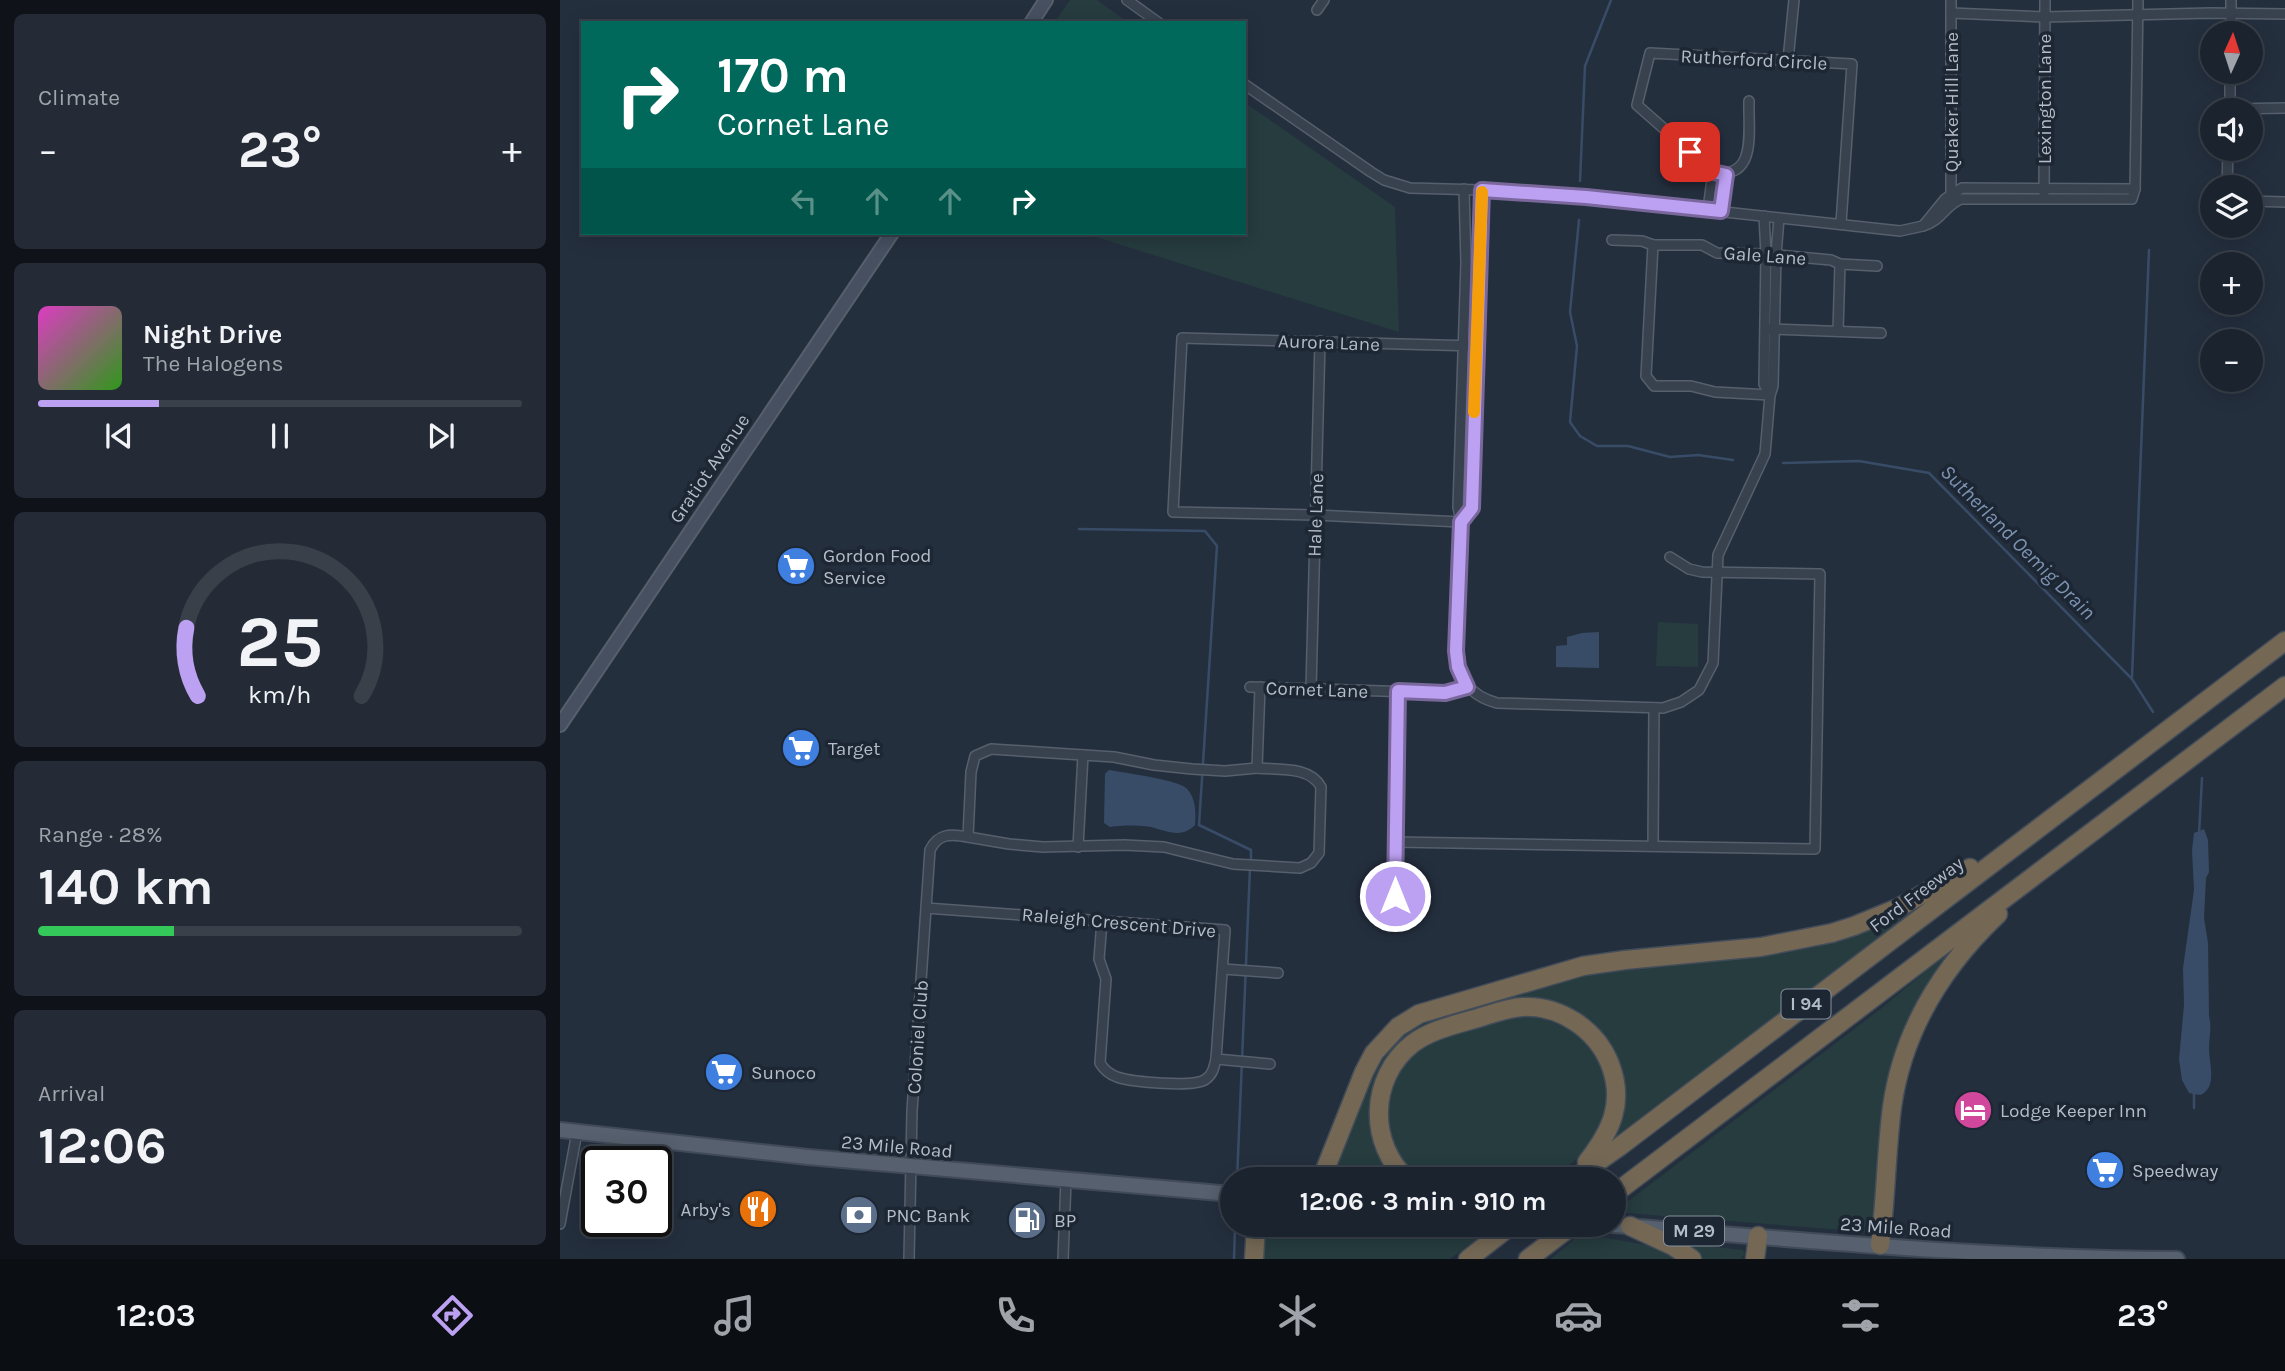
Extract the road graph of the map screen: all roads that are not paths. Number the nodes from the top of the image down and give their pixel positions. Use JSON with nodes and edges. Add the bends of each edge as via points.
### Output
{"nodes":[{"id":1,"x":1046,"y":0,"type":"edge"},
{"id":2,"x":1127,"y":0,"type":"edge"},
{"id":3,"x":1324,"y":0,"type":"edge"},
{"id":4,"x":1794,"y":0,"type":"edge"},
{"id":5,"x":1951,"y":0,"type":"edge"},
{"id":6,"x":2045,"y":0,"type":"edge"},
{"id":7,"x":2138,"y":0,"type":"edge"},
{"id":8,"x":2231,"y":0,"type":"edge"},
{"id":9,"x":1317,"y":10,"type":"dead end"},
{"id":10,"x":1951,"y":13,"type":"junction"},
{"id":11,"x":2231,"y":13,"type":"junction"},
{"id":12,"x":2285,"y":14,"type":"edge"},
{"id":13,"x":2137,"y":16,"type":"junction"},
{"id":14,"x":2045,"y":17,"type":"junction"},
{"id":15,"x":1032,"y":21,"type":"edge"},
{"id":16,"x":1155,"y":21,"type":"edge"},
{"id":17,"x":2231,"y":21,"type":"edge"},
{"id":18,"x":1788,"y":60,"type":"junction"},
{"id":19,"x":1246,"y":84,"type":"edge"},
{"id":20,"x":1749,"y":101,"type":"dead end"},
{"id":21,"x":2263,"y":108,"type":"edge"},
{"id":22,"x":2285,"y":108,"type":"edge"},
{"id":23,"x":1713,"y":172,"type":"junction"},
{"id":24,"x":1726,"y":175,"type":"junction"},
{"id":25,"x":1464,"y":189,"type":"junction"},
{"id":26,"x":1482,"y":190,"type":"junction"},
{"id":27,"x":2044,"y":194,"type":"junction"},
{"id":28,"x":1952,"y":199,"type":"junction"},
{"id":29,"x":2263,"y":201,"type":"edge"},
{"id":30,"x":2285,"y":202,"type":"edge"},
{"id":31,"x":1708,"y":209,"type":"junction"},
{"id":32,"x":1721,"y":211,"type":"junction"},
{"id":33,"x":1764,"y":216,"type":"junction"},
{"id":34,"x":1779,"y":218,"type":"junction"},
{"id":35,"x":1841,"y":223,"type":"junction"},
{"id":36,"x":891,"y":235,"type":"edge"},
{"id":37,"x":1612,"y":240,"type":"dead end"},
{"id":38,"x":1653,"y":245,"type":"junction"},
{"id":39,"x":1771,"y":254,"type":"junction"},
{"id":40,"x":1840,"y":264,"type":"junction"},
{"id":41,"x":1877,"y":266,"type":"dead end"},
{"id":42,"x":1770,"y":329,"type":"junction"},
{"id":43,"x":1838,"y":331,"type":"junction"},
{"id":44,"x":1881,"y":333,"type":"dead end"},
{"id":45,"x":1321,"y":341,"type":"junction"},
{"id":46,"x":1464,"y":346,"type":"junction"},
{"id":47,"x":1476,"y":346,"type":"junction"},
{"id":48,"x":1770,"y":395,"type":"junction"},
{"id":49,"x":1315,"y":515,"type":"junction"},
{"id":50,"x":1461,"y":522,"type":"junction"},
{"id":51,"x":1670,"y":557,"type":"dead end"},
{"id":52,"x":1717,"y":573,"type":"junction"},
{"id":53,"x":2285,"y":641,"type":"edge"},
{"id":54,"x":2285,"y":686,"type":"edge"},
{"id":55,"x":1250,"y":687,"type":"dead end"},
{"id":56,"x":1260,"y":687,"type":"junction"},
{"id":57,"x":1467,"y":687,"type":"junction"},
{"id":58,"x":1311,"y":688,"type":"junction"},
{"id":59,"x":1398,"y":691,"type":"junction"},
{"id":60,"x":1654,"y":708,"type":"junction"},
{"id":61,"x":560,"y":726,"type":"edge"},
{"id":62,"x":1083,"y":755,"type":"junction"},
{"id":63,"x":1257,"y":768,"type":"junction"},
{"id":64,"x":2036,"y":829,"type":"junction"},
{"id":65,"x":968,"y":836,"type":"junction"},
{"id":66,"x":1395,"y":842,"type":"junction"},
{"id":67,"x":1653,"y":846,"type":"junction"},
{"id":68,"x":1077,"y":847,"type":"junction"},
{"id":69,"x":2067,"y":849,"type":"junction"},
{"id":70,"x":1395,"y":896,"type":"dead end"},
{"id":71,"x":926,"y":908,"type":"junction"},
{"id":72,"x":1102,"y":921,"type":"junction"},
{"id":73,"x":1223,"y":969,"type":"junction"},
{"id":74,"x":1278,"y":973,"type":"dead end"},
{"id":75,"x":1216,"y":1059,"type":"junction"},
{"id":76,"x":1270,"y":1064,"type":"dead end"},
{"id":77,"x":560,"y":1130,"type":"edge"},
{"id":78,"x":577,"y":1132,"type":"junction"},
{"id":79,"x":912,"y":1167,"type":"junction"},
{"id":80,"x":1326,"y":1167,"type":"edge"},
{"id":81,"x":1396,"y":1167,"type":"edge"},
{"id":82,"x":1582,"y":1167,"type":"edge"},
{"id":83,"x":1589,"y":1167,"type":"edge"},
{"id":84,"x":1066,"y":1180,"type":"junction"},
{"id":85,"x":1626,"y":1185,"type":"edge"},
{"id":86,"x":1220,"y":1193,"type":"edge"},
{"id":87,"x":560,"y":1224,"type":"edge"},
{"id":88,"x":1626,"y":1227,"type":"edge"},
{"id":89,"x":1626,"y":1229,"type":"edge"},
{"id":90,"x":1758,"y":1236,"type":"junction"},
{"id":91,"x":1255,"y":1237,"type":"edge"},
{"id":92,"x":1496,"y":1237,"type":"edge"},
{"id":93,"x":1557,"y":1237,"type":"edge"},
{"id":94,"x":1879,"y":1252,"type":"edge"},
{"id":95,"x":909,"y":1259,"type":"edge"},
{"id":96,"x":1063,"y":1259,"type":"edge"},
{"id":97,"x":1254,"y":1259,"type":"edge"},
{"id":98,"x":1468,"y":1259,"type":"edge"},
{"id":99,"x":1528,"y":1259,"type":"edge"},
{"id":100,"x":1692,"y":1259,"type":"edge"},
{"id":101,"x":1755,"y":1259,"type":"edge"},
{"id":102,"x":2177,"y":1259,"type":"edge"}],
"edges":[{"from":1,"to":15,"type":"main road"},
{"from":2,"to":16,"type":"street"},
{"from":3,"to":9,"type":"street"},
{"from":4,"to":18,"type":"street"},
{"from":5,"to":10,"type":"street","name":"Quaker Hill Lane"},
{"from":6,"to":14,"type":"street","name":"Lexington Lane"},
{"from":7,"to":13,"type":"street"},
{"from":8,"to":11,"type":"street"},
{"from":10,"to":14,"type":"street"},
{"from":10,"to":28,"type":"street","name":"Quaker Hill Lane"},
{"from":11,"to":12,"type":"street"},
{"from":11,"to":13,"type":"street"},
{"from":11,"to":17,"type":"street"},
{"from":13,"to":14,"type":"street"},
{"from":13,"to":27,"type":"street","via":[[2133,199]]},
{"from":14,"to":27,"type":"street","name":"Lexington Lane"},
{"from":18,"to":23,"type":"street","name":"Rutherford Circle","via":[[1650,53],[1637,105]]},
{"from":18,"to":35,"type":"street","name":"Rutherford Circle","via":[[1852,64]]},
{"from":19,"to":25,"type":"street","via":[[1384,180],[1410,188]]},
{"from":20,"to":24,"type":"street","via":[[1745,163]]},
{"from":21,"to":22,"type":"street"},
{"from":23,"to":24,"type":"street","name":"Rutherford Circle"},
{"from":23,"to":31,"type":"street"},
{"from":24,"to":32,"type":"street"},
{"from":25,"to":26,"type":"street"},
{"from":25,"to":46,"type":"street"},
{"from":26,"to":31,"type":"street"},
{"from":26,"to":47,"type":"street"},
{"from":27,"to":28,"type":"street","via":[[1962,188]]},
{"from":28,"to":35,"type":"street","via":[[1923,226],[1900,231]]},
{"from":29,"to":30,"type":"street"},
{"from":31,"to":32,"type":"street"},
{"from":32,"to":33,"type":"street"},
{"from":33,"to":34,"type":"street"},
{"from":33,"to":39,"type":"street"},
{"from":34,"to":35,"type":"street"},
{"from":34,"to":39,"type":"street"},
{"from":36,"to":61,"type":"main road","name":"Gratiot Avenue"},
{"from":37,"to":38,"type":"street","name":"Gale Lane"},
{"from":38,"to":39,"type":"street","name":"Gale Lane","via":[[1702,245],[1717,253]]},
{"from":38,"to":48,"type":"street","via":[[1646,376],[1654,386]]},
{"from":39,"to":40,"type":"street","name":"Gale Lane"},
{"from":39,"to":42,"type":"street"},
{"from":40,"to":41,"type":"street","name":"Gale Lane"},
{"from":40,"to":43,"type":"street"},
{"from":42,"to":43,"type":"street"},
{"from":42,"to":48,"type":"street","via":[[1764,384]]},
{"from":43,"to":44,"type":"street"},
{"from":45,"to":46,"type":"street","name":"Aurora Lane"},
{"from":45,"to":49,"type":"street","name":"Hale Lane"},
{"from":45,"to":49,"type":"street","name":"Aurora Lane","via":[[1182,338],[1173,512]]},
{"from":46,"to":47,"type":"street","name":"Aurora Lane"},
{"from":46,"to":50,"type":"street"},
{"from":47,"to":50,"type":"street","via":[[1472,508]]},
{"from":48,"to":52,"type":"street","via":[[1765,454],[1718,555]]},
{"from":49,"to":50,"type":"street"},
{"from":49,"to":58,"type":"street","name":"Hale Lane"},
{"from":50,"to":57,"type":"street","via":[[1456,651]]},
{"from":51,"to":52,"type":"street","via":[[1689,569]]},
{"from":52,"to":60,"type":"street","via":[[1713,663],[1699,690],[1681,702]]},
{"from":52,"to":67,"type":"street","via":[[1820,574],[1815,849]]},
{"from":53,"to":64,"type":"highway","name":"Ford Freeway","number":"I 94"},
{"from":54,"to":69,"type":"highway","number":"I 94"},
{"from":55,"to":56,"type":"street","name":"Cornet Lane"},
{"from":56,"to":58,"type":"street","name":"Cornet Lane"},
{"from":56,"to":63,"type":"street"},
{"from":57,"to":59,"type":"street","name":"Cornet Lane","via":[[1445,693]]},
{"from":57,"to":60,"type":"street","via":[[1497,703]]},
{"from":58,"to":59,"type":"street","name":"Cornet Lane"},
{"from":59,"to":66,"type":"street"},
{"from":60,"to":67,"type":"street"},
{"from":62,"to":63,"type":"street","via":[[1192,769]]},
{"from":62,"to":65,"type":"street","via":[[991,749],[975,756]]},
{"from":62,"to":68,"type":"street"},
{"from":63,"to":68,"type":"street","via":[[1306,772],[1316,778],[1321,787],[1319,853],[1311,863],[1300,868],[1233,864],[1164,848]]},
{"from":64,"to":80,"type":"highway","via":[[1922,896],[1854,926],[1787,943],[1583,966],[1419,1014],[1398,1027],[1374,1053]]},
{"from":64,"to":83,"type":"highway","name":"Ford Freeway","number":"I 94"},
{"from":65,"to":68,"type":"street","via":[[1009,845]]},
{"from":65,"to":71,"type":"street","name":"Coloniel Club","via":[[941,836],[934,842]]},
{"from":66,"to":67,"type":"street"},
{"from":66,"to":70,"type":"street"},
{"from":69,"to":85,"type":"highway","number":"I 94"},
{"from":69,"to":94,"type":"highway","via":[[1965,946],[1920,1013],[1894,1091]]},
{"from":71,"to":72,"type":"street","name":"Raleigh Crescent Drive"},
{"from":71,"to":79,"type":"street","name":"Coloniel Club"},
{"from":72,"to":73,"type":"street","name":"Raleigh Crescent Drive","via":[[1225,930]]},
{"from":72,"to":75,"type":"street","via":[[1099,959],[1106,979],[1100,1063],[1104,1068],[1120,1078],[1191,1084],[1205,1080]]},
{"from":73,"to":74,"type":"street"},
{"from":73,"to":75,"type":"street","name":"Raleigh Crescent Drive"},
{"from":75,"to":76,"type":"street"},
{"from":77,"to":78,"type":"main road","name":"23 Mile Road"},
{"from":78,"to":79,"type":"main road","name":"23 Mile Road"},
{"from":78,"to":87,"type":"street"},
{"from":79,"to":84,"type":"main road","name":"23 Mile Road"},
{"from":79,"to":95,"type":"street","name":"Coloniel Club"},
{"from":81,"to":82,"type":"highway","via":[[1380,1129],[1379,1105],[1389,1070],[1405,1050],[1434,1031],[1522,1007],[1557,1012],[1579,1024],[1610,1062],[1616,1098],[1612,1122],[1603,1142]]},
{"from":84,"to":86,"type":"main road","name":"23 Mile Road"},
{"from":84,"to":96,"type":"street"},
{"from":88,"to":90,"type":"main road","name":"23 Mile Road","number":"M 29"},
{"from":89,"to":100,"type":"highway","via":[[1673,1246]]},
{"from":90,"to":94,"type":"main road","name":"23 Mile Road","number":"M 29"},
{"from":90,"to":101,"type":"highway"},
{"from":91,"to":97,"type":"highway"},
{"from":92,"to":98,"type":"highway"},
{"from":93,"to":99,"type":"highway"},
{"from":94,"to":102,"type":"main road","name":"23 Mile Road","number":"M 29"}]}
